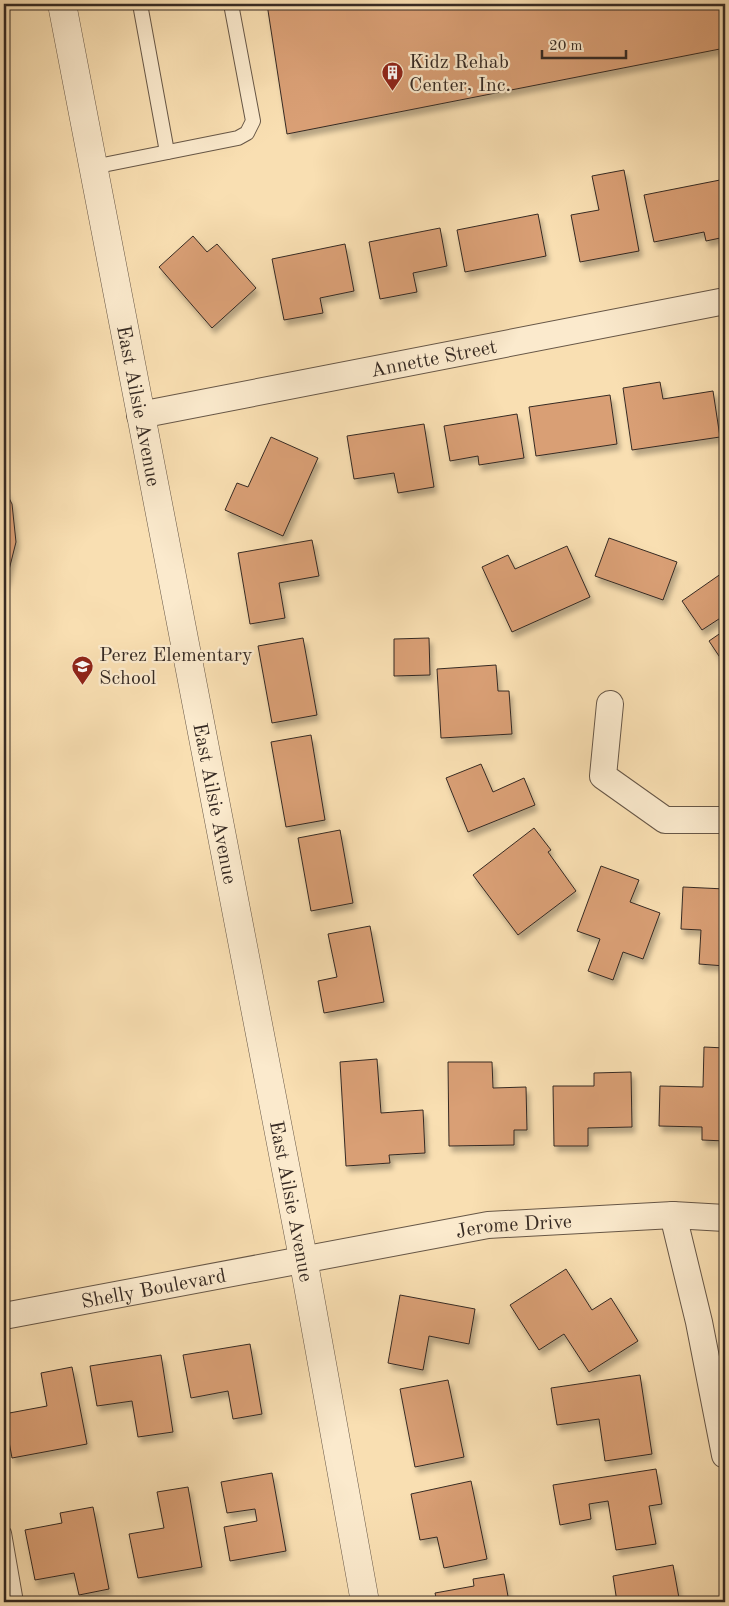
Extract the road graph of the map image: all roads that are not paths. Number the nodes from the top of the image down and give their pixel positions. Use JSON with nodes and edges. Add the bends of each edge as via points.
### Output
{"nodes":[{"id":1,"x":62,"y":4,"type":"edge"},
{"id":2,"x":140,"y":4,"type":"edge"},
{"id":3,"x":231,"y":4,"type":"edge"},
{"id":4,"x":167,"y":152,"type":"junction"},
{"id":5,"x":93,"y":167,"type":"junction"},
{"id":6,"x":725,"y":301,"type":"edge"},
{"id":7,"x":140,"y":415,"type":"junction"},
{"id":8,"x":610,"y":704,"type":"dead end"},
{"id":9,"x":725,"y":820,"type":"edge"},
{"id":10,"x":673,"y":1215,"type":"junction"},
{"id":11,"x":725,"y":1218,"type":"edge"},
{"id":12,"x":303,"y":1258,"type":"junction"},
{"id":13,"x":4,"y":1316,"type":"edge"},
{"id":14,"x":725,"y":1455,"type":"edge"},
{"id":15,"x":4,"y":1533,"type":"edge"},
{"id":16,"x":16,"y":1602,"type":"edge"},
{"id":17,"x":365,"y":1602,"type":"edge"}],
"edges":[{"from":1,"to":5,"type":"street","name":"East Ailsie Avenue"},
{"from":2,"to":4,"type":"lane"},
{"from":3,"to":4,"type":"lane","via":[[252,121],[247,133],[238,138]]},
{"from":4,"to":5,"type":"lane"},
{"from":5,"to":7,"type":"street","name":"East Ailsie Avenue"},
{"from":6,"to":7,"type":"street","name":"Annette Street"},
{"from":7,"to":12,"type":"street","name":"East Ailsie Avenue"},
{"from":8,"to":9,"type":"street","via":[[603,776],[665,820]]},
{"from":10,"to":11,"type":"street","name":"Jerome Drive"},
{"from":10,"to":12,"type":"street","name":"Jerome Drive","via":[[488,1225]]},
{"from":10,"to":14,"type":"street","via":[[699,1322]]},
{"from":12,"to":13,"type":"street","name":"Shelly Boulevard"},
{"from":12,"to":17,"type":"street","name":"East Ailsie Avenue"},
{"from":15,"to":16,"type":"lane"}]}
